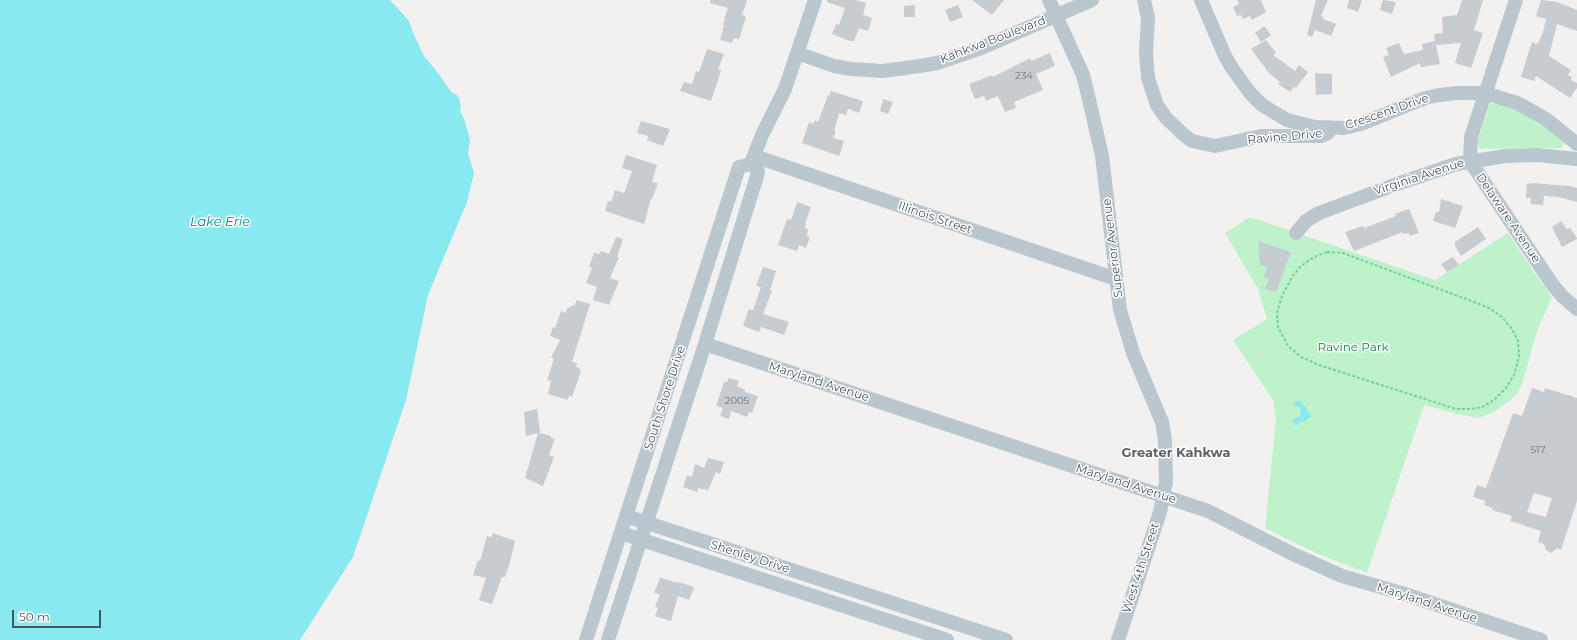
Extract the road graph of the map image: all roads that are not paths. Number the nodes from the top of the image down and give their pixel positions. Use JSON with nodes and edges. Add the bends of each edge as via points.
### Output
{"nodes":[{"id":1,"x":815,"y":0,"type":"edge"},
{"id":2,"x":1049,"y":0,"type":"edge"},
{"id":3,"x":1092,"y":0,"type":"edge"},
{"id":4,"x":1144,"y":0,"type":"edge"},
{"id":5,"x":1201,"y":0,"type":"edge"},
{"id":6,"x":1516,"y":0,"type":"edge"},
{"id":7,"x":1056,"y":16,"type":"junction"},
{"id":8,"x":797,"y":53,"type":"junction"},
{"id":9,"x":1485,"y":93,"type":"junction"},
{"id":10,"x":1344,"y":128,"type":"junction"},
{"id":11,"x":1577,"y":144,"type":"edge"},
{"id":12,"x":1577,"y":159,"type":"edge"},
{"id":13,"x":752,"y":160,"type":"junction"},
{"id":14,"x":1470,"y":161,"type":"junction"},
{"id":15,"x":1296,"y":233,"type":"dead end"},
{"id":16,"x":1116,"y":279,"type":"junction"},
{"id":17,"x":1577,"y":309,"type":"edge"},
{"id":18,"x":705,"y":344,"type":"junction"},
{"id":19,"x":1163,"y":496,"type":"junction"},
{"id":20,"x":626,"y":516,"type":"junction"},
{"id":21,"x":647,"y":523,"type":"junction"},
{"id":22,"x":621,"y":533,"type":"junction"},
{"id":23,"x":641,"y":540,"type":"junction"},
{"id":24,"x":875,"y":598,"type":"junction"},
{"id":25,"x":869,"y":615,"type":"junction"},
{"id":26,"x":586,"y":640,"type":"edge"},
{"id":27,"x":608,"y":640,"type":"edge"},
{"id":28,"x":947,"y":640,"type":"edge"},
{"id":29,"x":1006,"y":640,"type":"edge"},
{"id":30,"x":1118,"y":640,"type":"edge"},
{"id":31,"x":1541,"y":640,"type":"edge"}],
"edges":[{"from":1,"to":8,"type":"street","name":"South Shore Drive"},
{"from":2,"to":7,"type":"street","name":"Superior Avenue"},
{"from":3,"to":7,"type":"street","name":"Kahkwa Boulevard"},
{"from":4,"to":10,"type":"street","name":"Ravine Drive","via":[[1148,18],[1148,72],[1157,105],[1176,128],[1192,141],[1215,146],[1261,136],[1321,136]]},
{"from":5,"to":10,"type":"street","name":"Crescent Drive","via":[[1225,56],[1250,93],[1262,105],[1287,120],[1315,127]]},
{"from":6,"to":9,"type":"street","name":"Delaware Avenue"},
{"from":7,"to":8,"type":"street","name":"Kahkwa Boulevard","via":[[981,48],[936,63],[914,67],[884,70],[852,69],[834,66]]},
{"from":7,"to":16,"type":"street","name":"Superior Avenue","via":[[1083,75],[1102,156]]},
{"from":8,"to":13,"type":"street","name":"South Shore Drive","via":[[785,89],[770,116]]},
{"from":9,"to":10,"type":"street","name":"Crescent Drive","via":[[1457,93],[1432,97]]},
{"from":9,"to":11,"type":"street","name":"Crescent Drive","via":[[1517,104],[1540,116]]},
{"from":9,"to":14,"type":"street","name":"Delaware Avenue","via":[[1471,137]]},
{"from":12,"to":14,"type":"street","name":"Virginia Avenue","via":[[1537,155]]},
{"from":13,"to":16,"type":"street","name":"Illinois Street"},
{"from":13,"to":18,"type":"street","name":"South Shore Drive","via":[[758,172]]},
{"from":13,"to":20,"type":"street","name":"South Shore Drive","via":[[740,167]]},
{"from":14,"to":15,"type":"street","name":"Virginia Avenue","via":[[1442,168],[1319,213],[1306,221]]},
{"from":14,"to":17,"type":"street","name":"Delaware Avenue","via":[[1552,284]]},
{"from":16,"to":19,"type":"street","name":"Superior Avenue","via":[[1120,310],[1132,353],[1162,422],[1166,467]]},
{"from":18,"to":19,"type":"street","name":"Maryland Avenue"},
{"from":18,"to":21,"type":"street","name":"South Shore Drive"},
{"from":19,"to":30,"type":"street","name":"West 4th Street"},
{"from":19,"to":31,"type":"street","name":"Maryland Avenue","via":[[1216,514],[1342,576],[1405,594]]},
{"from":20,"to":21,"type":"street","name":"Shenley Drive"},
{"from":20,"to":22,"type":"street","name":"South Shore Drive"},
{"from":21,"to":23,"type":"street","name":"South Shore Drive"},
{"from":21,"to":24,"type":"street","name":"Shenley Drive"},
{"from":22,"to":23,"type":"street","name":"Shenley Drive"},
{"from":22,"to":26,"type":"street","name":"South Shore Drive"},
{"from":23,"to":25,"type":"street","name":"Shenley Drive"},
{"from":23,"to":27,"type":"street","name":"South Shore Drive"},
{"from":24,"to":25,"type":"street"},
{"from":24,"to":29,"type":"street","name":"Shenley Drive"},
{"from":25,"to":28,"type":"street","name":"Shenley Drive"}]}
